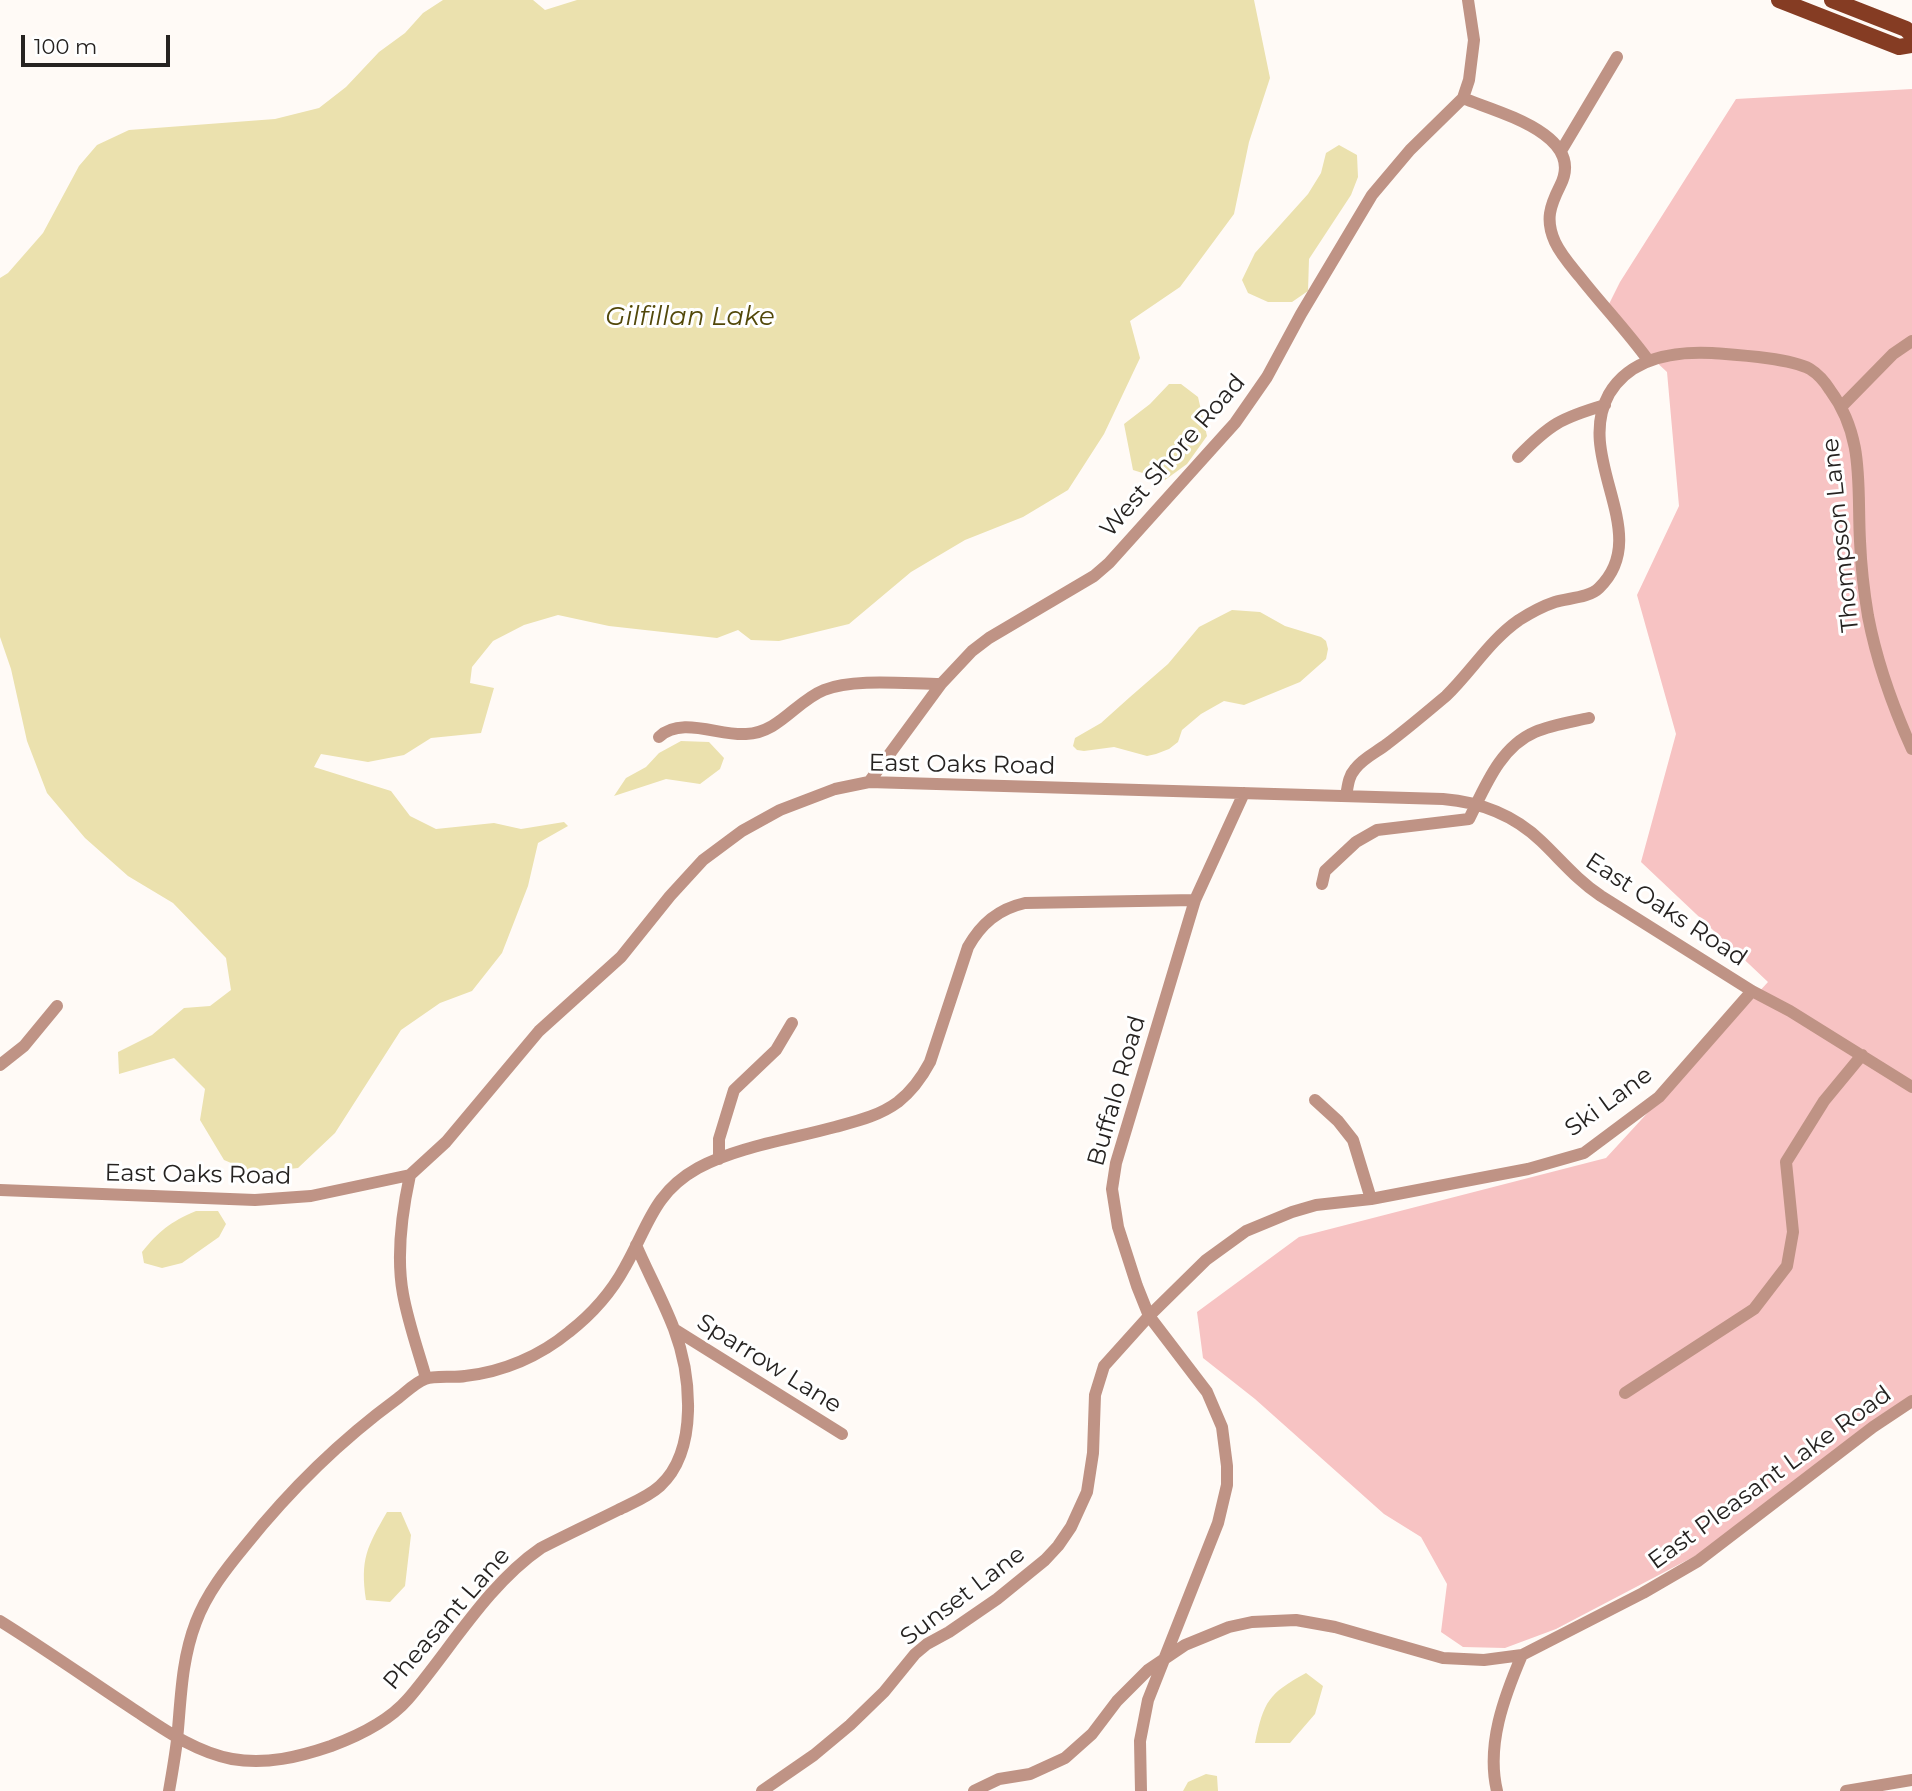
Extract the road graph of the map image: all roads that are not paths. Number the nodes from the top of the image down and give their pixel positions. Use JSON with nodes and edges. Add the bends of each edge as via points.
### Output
{"nodes":[{"id":1,"x":1468,"y":0,"type":"edge"},
{"id":2,"x":1779,"y":0,"type":"edge"},
{"id":3,"x":1832,"y":0,"type":"edge"},
{"id":4,"x":1912,"y":34,"type":"edge"},
{"id":5,"x":1912,"y":45,"type":"edge"},
{"id":6,"x":1617,"y":57,"type":"dead end"},
{"id":7,"x":1462,"y":98,"type":"junction"},
{"id":8,"x":1561,"y":151,"type":"junction"},
{"id":9,"x":1912,"y":341,"type":"edge"},
{"id":10,"x":1648,"y":360,"type":"junction"},
{"id":11,"x":1605,"y":405,"type":"junction"},
{"id":12,"x":1842,"y":406,"type":"junction"},
{"id":13,"x":1518,"y":457,"type":"dead end"},
{"id":14,"x":942,"y":684,"type":"junction"},
{"id":15,"x":1589,"y":718,"type":"dead end"},
{"id":16,"x":659,"y":737,"type":"dead end"},
{"id":17,"x":1912,"y":749,"type":"edge"},
{"id":18,"x":869,"y":782,"type":"junction"},
{"id":19,"x":1244,"y":793,"type":"junction"},
{"id":20,"x":1346,"y":796,"type":"junction"},
{"id":21,"x":1476,"y":804,"type":"junction"},
{"id":22,"x":1322,"y":884,"type":"dead end"},
{"id":23,"x":1195,"y":900,"type":"junction"},
{"id":24,"x":1752,"y":991,"type":"junction"},
{"id":25,"x":57,"y":1006,"type":"dead end"},
{"id":26,"x":792,"y":1023,"type":"dead end"},
{"id":27,"x":1862,"y":1055,"type":"junction"},
{"id":28,"x":0,"y":1065,"type":"edge"},
{"id":29,"x":1912,"y":1087,"type":"edge"},
{"id":30,"x":1315,"y":1100,"type":"dead end"},
{"id":31,"x":719,"y":1159,"type":"junction"},
{"id":32,"x":411,"y":1175,"type":"junction"},
{"id":33,"x":0,"y":1190,"type":"edge"},
{"id":34,"x":1371,"y":1199,"type":"junction"},
{"id":35,"x":636,"y":1245,"type":"junction"},
{"id":36,"x":1149,"y":1315,"type":"junction"},
{"id":37,"x":674,"y":1329,"type":"junction"},
{"id":38,"x":426,"y":1378,"type":"junction"},
{"id":39,"x":1625,"y":1393,"type":"dead end"},
{"id":40,"x":1912,"y":1401,"type":"edge"},
{"id":41,"x":842,"y":1434,"type":"dead end"},
{"id":42,"x":0,"y":1621,"type":"edge"},
{"id":43,"x":1522,"y":1655,"type":"junction"},
{"id":44,"x":1165,"y":1659,"type":"junction"},
{"id":45,"x":177,"y":1738,"type":"junction"},
{"id":46,"x":1912,"y":1780,"type":"edge"},
{"id":47,"x":169,"y":1791,"type":"edge"},
{"id":48,"x":762,"y":1791,"type":"edge"},
{"id":49,"x":974,"y":1791,"type":"edge"},
{"id":50,"x":1141,"y":1791,"type":"edge"},
{"id":51,"x":1497,"y":1791,"type":"edge"},
{"id":52,"x":1846,"y":1791,"type":"edge"}],
"edges":[{"from":1,"to":7,"type":"street","via":[[1473,50]]},
{"from":2,"to":5,"type":"main road","via":[[1899,47]]},
{"from":3,"to":4,"type":"main road"},
{"from":6,"to":8,"type":"street"},
{"from":7,"to":8,"type":"street","via":[[1541,131]]},
{"from":7,"to":14,"type":"street","name":"West Shore Road","via":[[1372,195],[1267,377],[1235,423],[1099,572],[989,638]]},
{"from":8,"to":10,"type":"street","via":[[1563,179],[1550,214],[1553,238]]},
{"from":9,"to":12,"type":"street"},
{"from":10,"to":11,"type":"street","name":"Thompson Lane","via":[[1617,383]]},
{"from":10,"to":12,"type":"street","name":"Thompson Lane","via":[[1695,352],[1797,365],[1811,369]]},
{"from":11,"to":13,"type":"street","via":[[1544,430]]},
{"from":11,"to":20,"type":"street","name":"Thompson Lane","via":[[1600,451],[1621,541],[1612,574],[1594,592],[1536,610],[1503,633],[1446,695],[1358,765],[1349,778]]},
{"from":12,"to":17,"type":"street","name":"Thompson Lane","via":[[1857,456],[1868,617],[1887,687]]},
{"from":14,"to":16,"type":"street","via":[[837,686],[811,696],[760,732],[680,727]]},
{"from":14,"to":18,"type":"street","name":"West Shore Road"},
{"from":15,"to":21,"type":"street","via":[[1537,731],[1514,745]]},
{"from":18,"to":19,"type":"street","name":"East Oaks Road"},
{"from":18,"to":32,"type":"street","name":"East Oaks Road","via":[[835,789],[780,810],[703,860],[621,957],[539,1031],[446,1142]]},
{"from":19,"to":20,"type":"street","name":"East Oaks Road"},
{"from":19,"to":23,"type":"street","name":"Buffalo Road"},
{"from":20,"to":21,"type":"street","name":"East Oaks Road"},
{"from":21,"to":22,"type":"street","via":[[1469,819],[1389,827],[1365,835],[1325,871]]},
{"from":21,"to":24,"type":"street","name":"East Oaks Road","via":[[1525,828],[1588,887]]},
{"from":23,"to":31,"type":"street","via":[[1025,903],[1006,908],[984,923],[968,947],[930,1062],[899,1101],[870,1117]]},
{"from":23,"to":36,"type":"street","name":"Buffalo Road","via":[[1112,1189],[1118,1227]]},
{"from":24,"to":27,"type":"street","name":"East Oaks Road"},
{"from":24,"to":34,"type":"street","name":"Ski Lane","via":[[1659,1097],[1584,1153],[1528,1169]]},
{"from":25,"to":28,"type":"street","via":[[24,1046]]},
{"from":26,"to":31,"type":"street","via":[[776,1049],[734,1090],[719,1139]]},
{"from":27,"to":29,"type":"street","name":"East Oaks Road"},
{"from":27,"to":39,"type":"street","via":[[1824,1101],[1786,1162],[1794,1231],[1787,1266],[1754,1309]]},
{"from":30,"to":34,"type":"street","via":[[1353,1140]]},
{"from":31,"to":35,"type":"street","via":[[670,1189],[648,1217]]},
{"from":32,"to":33,"type":"street","name":"East Oaks Road","via":[[312,1196],[265,1200]]},
{"from":32,"to":38,"type":"street","via":[[400,1251],[402,1292]]},
{"from":34,"to":36,"type":"street","name":"Ski Lane","via":[[1316,1205],[1246,1231],[1206,1260]]},
{"from":35,"to":37,"type":"street","name":"Pheasant Lane"},
{"from":35,"to":38,"type":"street","via":[[600,1303],[548,1347],[488,1372]]},
{"from":36,"to":44,"type":"street","name":"Buffalo Road","via":[[1207,1392],[1222,1427],[1227,1466],[1218,1523]]},
{"from":36,"to":48,"type":"street","name":"Sunset Lane","via":[[1104,1366],[1095,1395],[1087,1492],[1058,1546],[997,1599],[927,1644],[850,1725]]},
{"from":37,"to":41,"type":"street","name":"Sparrow Lane"},
{"from":37,"to":45,"type":"street","name":"Pheasant Lane","via":[[688,1424],[683,1452],[668,1477],[646,1496],[525,1559],[397,1710],[338,1743],[270,1761],[233,1759]]},
{"from":38,"to":45,"type":"street","via":[[320,1464],[219,1578],[188,1643]]},
{"from":40,"to":43,"type":"street","name":"East Pleasant Lake Road","via":[[1698,1561]]},
{"from":42,"to":45,"type":"street","name":"Pheasant Lane"},
{"from":43,"to":44,"type":"street","name":"East Pleasant Lake Road","via":[[1485,1660],[1443,1658],[1316,1623],[1272,1620],[1206,1635]]},
{"from":43,"to":51,"type":"street","via":[[1496,1737],[1492,1759]]},
{"from":44,"to":49,"type":"street","name":"East Pleasant Lake Road","via":[[1131,1685],[1092,1734],[1065,1758]]},
{"from":44,"to":50,"type":"street","name":"Buffalo Road","via":[[1142,1723]]},
{"from":45,"to":47,"type":"street"},
{"from":46,"to":52,"type":"street"}]}
